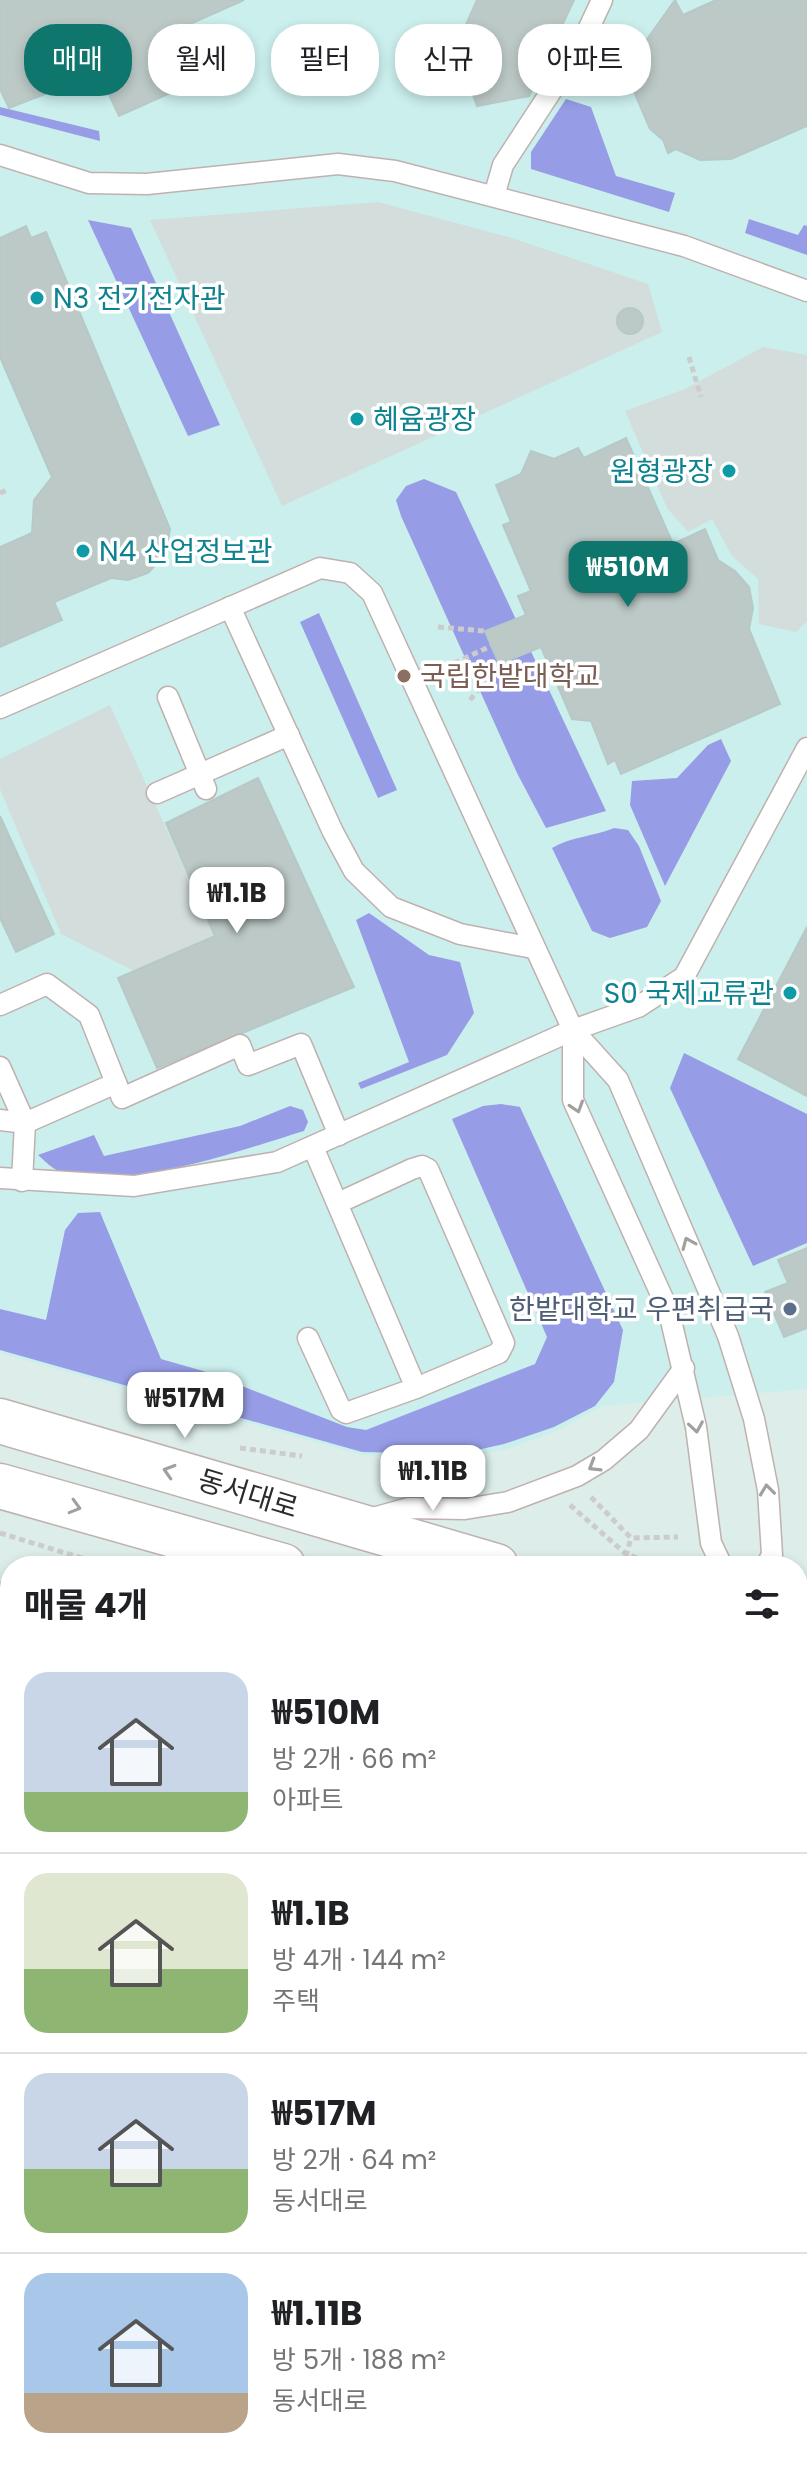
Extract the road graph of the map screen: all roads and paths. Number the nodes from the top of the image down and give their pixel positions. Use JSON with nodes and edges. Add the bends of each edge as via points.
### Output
{"nodes":[{"id":1,"x":602,"y":0,"type":"edge"},
{"id":2,"x":0,"y":155,"type":"edge"},
{"id":3,"x":494,"y":196,"type":"junction"},
{"id":4,"x":807,"y":291,"type":"edge"},
{"id":5,"x":689,"y":357,"type":"dead end"},
{"id":6,"x":701,"y":397,"type":"dead end"},
{"id":7,"x":9,"y":489,"type":"dead end"},
{"id":8,"x":0,"y":493,"type":"edge"},
{"id":9,"x":230,"y":607,"type":"junction"},
{"id":10,"x":438,"y":627,"type":"dead end"},
{"id":11,"x":485,"y":631,"type":"dead end"},
{"id":12,"x":491,"y":646,"type":"dead end"},
{"id":13,"x":454,"y":663,"type":"dead end"},
{"id":14,"x":499,"y":664,"type":"dead end"},
{"id":15,"x":168,"y":697,"type":"dead end"},
{"id":16,"x":470,"y":700,"type":"dead end"},
{"id":17,"x":0,"y":708,"type":"edge"},
{"id":18,"x":289,"y":735,"type":"junction"},
{"id":19,"x":807,"y":748,"type":"edge"},
{"id":20,"x":204,"y":782,"type":"junction"},
{"id":21,"x":157,"y":793,"type":"dead end"},
{"id":22,"x":533,"y":948,"type":"junction"},
{"id":23,"x":0,"y":1005,"type":"edge"},
{"id":24,"x":573,"y":1030,"type":"junction"},
{"id":25,"x":0,"y":1067,"type":"edge"},
{"id":26,"x":116,"y":1083,"type":"junction"},
{"id":27,"x":0,"y":1120,"type":"edge"},
{"id":28,"x":25,"y":1123,"type":"junction"},
{"id":29,"x":339,"y":1135,"type":"junction"},
{"id":30,"x":313,"y":1147,"type":"junction"},
{"id":31,"x":0,"y":1178,"type":"edge"},
{"id":32,"x":22,"y":1181,"type":"junction"},
{"id":33,"x":338,"y":1203,"type":"junction"},
{"id":34,"x":308,"y":1338,"type":"dead end"},
{"id":35,"x":684,"y":1368,"type":"junction"},
{"id":36,"x":416,"y":1388,"type":"junction"},
{"id":37,"x":0,"y":1421,"type":"edge"},
{"id":38,"x":0,"y":1486,"type":"edge"},
{"id":39,"x":582,"y":1488,"type":"dead end"},
{"id":40,"x":563,"y":1499,"type":"dead end"},
{"id":41,"x":351,"y":1525,"type":"junction"},
{"id":42,"x":0,"y":1533,"type":"edge"},
{"id":43,"x":678,"y":1537,"type":"dead end"},
{"id":44,"x":631,"y":1538,"type":"junction"},
{"id":45,"x":626,"y":1554,"type":"junction"},
{"id":46,"x":75,"y":1556,"type":"edge"},
{"id":47,"x":248,"y":1556,"type":"edge"},
{"id":48,"x":461,"y":1556,"type":"edge"},
{"id":49,"x":630,"y":1556,"type":"edge"},
{"id":50,"x":717,"y":1556,"type":"edge"},
{"id":51,"x":771,"y":1556,"type":"edge"}],
"edges":[{"from":1,"to":3,"type":"lane","via":[[580,47],[503,165]]},
{"from":2,"to":3,"type":"lane","via":[[89,183],[147,184],[338,164],[395,171]]},
{"from":3,"to":4,"type":"lane","via":[[684,246]]},
{"from":5,"to":6,"type":"path"},
{"from":7,"to":8,"type":"path"},
{"from":9,"to":17,"type":"lane"},
{"from":9,"to":18,"type":"lane"},
{"from":9,"to":22,"type":"lane","via":[[320,568],[350,573],[372,593]]},
{"from":10,"to":11,"type":"path"},
{"from":12,"to":13,"type":"path"},
{"from":14,"to":16,"type":"path"},
{"from":15,"to":20,"type":"lane"},
{"from":18,"to":20,"type":"lane"},
{"from":18,"to":22,"type":"lane","via":[[354,871],[391,907],[460,934]]},
{"from":19,"to":24,"type":"lane","via":[[684,977],[638,1007]]},
{"from":20,"to":21,"type":"lane"},
{"from":22,"to":24,"type":"lane"},
{"from":23,"to":26,"type":"lane","via":[[47,984],[89,1015]]},
{"from":24,"to":29,"type":"lane"},
{"from":24,"to":35,"type":"lane","one_way":true,"via":[[573,1100],[669,1312]]},
{"from":51,"to":24,"type":"lane","one_way":true,"via":[[768,1490],[754,1419],[728,1336],[618,1080]]},
{"from":25,"to":28,"type":"lane"},
{"from":26,"to":28,"type":"lane"},
{"from":26,"to":29,"type":"lane","via":[[122,1098],[240,1045],[248,1065],[301,1044]]},
{"from":27,"to":28,"type":"lane"},
{"from":28,"to":32,"type":"lane"},
{"from":29,"to":30,"type":"lane"},
{"from":30,"to":32,"type":"lane","via":[[277,1162],[134,1186]]},
{"from":30,"to":33,"type":"lane"},
{"from":31,"to":32,"type":"lane"},
{"from":33,"to":36,"type":"lane"},
{"from":33,"to":36,"type":"lane","via":[[412,1169],[428,1169],[504,1343],[499,1353]]},
{"from":34,"to":36,"type":"lane","via":[[346,1413]]},
{"from":35,"to":41,"type":"lane","one_way":true,"via":[[639,1430],[577,1476],[508,1502],[465,1509],[409,1508]]},
{"from":35,"to":50,"type":"lane","one_way":true},
{"from":41,"to":37,"type":"street","name":"동서대로","one_way":true},
{"from":38,"to":47,"type":"street","name":"동서대로","one_way":true},
{"from":39,"to":44,"type":"path"},
{"from":40,"to":45,"type":"path"},
{"from":41,"to":48,"type":"street","name":"동서대로"},
{"from":42,"to":46,"type":"path"},
{"from":43,"to":44,"type":"path"},
{"from":44,"to":45,"type":"path"},
{"from":45,"to":49,"type":"path"}]}
